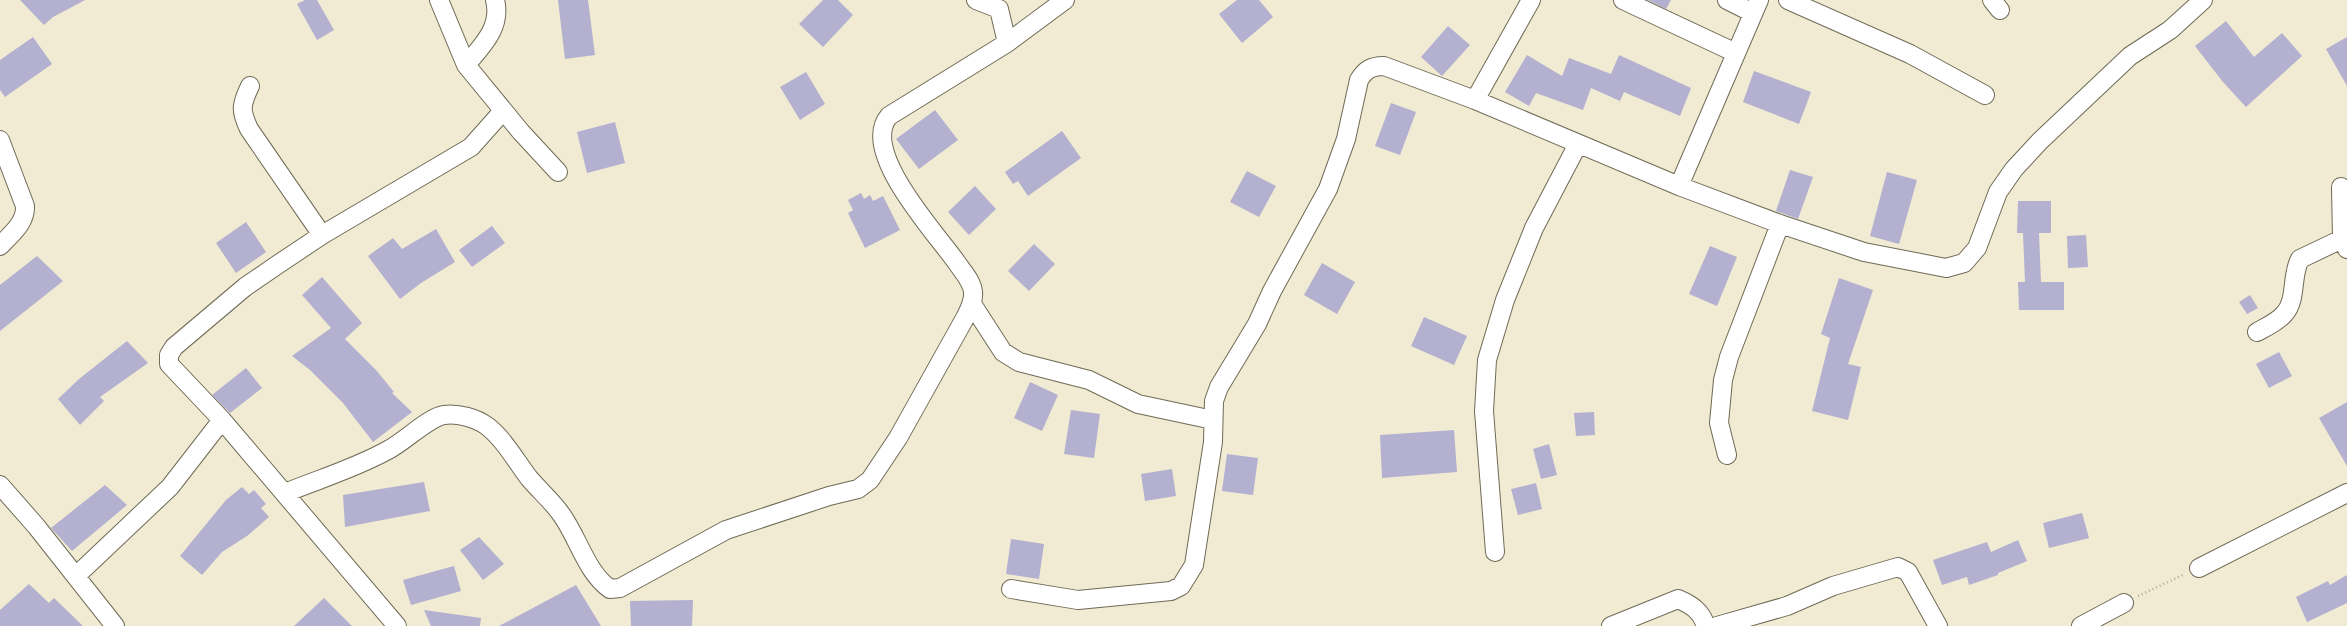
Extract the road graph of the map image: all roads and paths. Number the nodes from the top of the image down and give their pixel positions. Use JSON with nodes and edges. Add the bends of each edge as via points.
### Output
{"nodes":[{"id":1,"x":439,"y":0,"type":"edge"},
{"id":2,"x":976,"y":0,"type":"edge"},
{"id":3,"x":1065,"y":0,"type":"edge"},
{"id":4,"x":1531,"y":0,"type":"edge"},
{"id":5,"x":1623,"y":0,"type":"edge"},
{"id":6,"x":1727,"y":0,"type":"edge"},
{"id":7,"x":1788,"y":0,"type":"edge"},
{"id":8,"x":2203,"y":0,"type":"edge"},
{"id":9,"x":498,"y":1,"type":"edge"},
{"id":10,"x":1756,"y":6,"type":"edge"},
{"id":11,"x":1007,"y":43,"type":"junction"},
{"id":12,"x":1736,"y":53,"type":"junction"},
{"id":13,"x":466,"y":65,"type":"junction"},
{"id":14,"x":250,"y":86,"type":"dead end"},
{"id":15,"x":1985,"y":94,"type":"dead end"},
{"id":16,"x":1475,"y":100,"type":"junction"},
{"id":17,"x":503,"y":111,"type":"junction"},
{"id":18,"x":0,"y":140,"type":"edge"},
{"id":19,"x":1578,"y":144,"type":"junction"},
{"id":20,"x":558,"y":172,"type":"dead end"},
{"id":21,"x":1679,"y":186,"type":"junction"},
{"id":22,"x":2341,"y":187,"type":"dead end"},
{"id":23,"x":1780,"y":224,"type":"junction"},
{"id":24,"x":322,"y":236,"type":"junction"},
{"id":25,"x":2344,"y":244,"type":"edge"},
{"id":26,"x":0,"y":246,"type":"edge"},
{"id":27,"x":972,"y":304,"type":"junction"},
{"id":28,"x":2257,"y":332,"type":"dead end"},
{"id":29,"x":222,"y":420,"type":"junction"},
{"id":30,"x":1213,"y":420,"type":"junction"},
{"id":31,"x":1727,"y":455,"type":"dead end"},
{"id":32,"x":285,"y":493,"type":"junction"},
{"id":33,"x":2347,"y":493,"type":"edge"},
{"id":34,"x":4,"y":497,"type":"edge"},
{"id":35,"x":1495,"y":552,"type":"dead end"},
{"id":36,"x":2198,"y":568,"type":"joint"},
{"id":37,"x":76,"y":576,"type":"junction"},
{"id":38,"x":1012,"y":589,"type":"dead end"},
{"id":39,"x":2124,"y":603,"type":"joint"},
{"id":40,"x":115,"y":626,"type":"edge"},
{"id":41,"x":397,"y":626,"type":"edge"},
{"id":42,"x":1611,"y":626,"type":"edge"},
{"id":43,"x":1706,"y":626,"type":"edge"},
{"id":44,"x":1717,"y":626,"type":"edge"},
{"id":45,"x":1938,"y":626,"type":"edge"},
{"id":46,"x":2081,"y":626,"type":"edge"}],
"edges":[{"from":1,"to":13,"type":"street"},
{"from":2,"to":11,"type":"street","via":[[1000,9]]},
{"from":3,"to":11,"type":"street"},
{"from":4,"to":16,"type":"street"},
{"from":5,"to":12,"type":"street"},
{"from":6,"to":10,"type":"street"},
{"from":7,"to":15,"type":"street","via":[[1910,54]]},
{"from":8,"to":23,"type":"street","via":[[2170,30],[2130,56],[2014,169],[1998,192],[1977,248],[1964,263],[1946,268],[1864,252]]},
{"from":9,"to":13,"type":"street","via":[[492,34]]},
{"from":10,"to":12,"type":"street"},
{"from":11,"to":27,"type":"street","via":[[889,116],[882,124],[881,144],[886,159],[910,200],[972,284]]},
{"from":12,"to":21,"type":"street"},
{"from":13,"to":17,"type":"street"},
{"from":14,"to":24,"type":"street","via":[[243,101],[242,114],[249,129]]},
{"from":16,"to":19,"type":"street"},
{"from":16,"to":30,"type":"street","via":[[1384,66],[1374,66],[1364,72],[1359,80],[1346,139],[1328,190],[1272,291],[1257,324],[1219,387],[1214,401]]},
{"from":17,"to":20,"type":"street"},
{"from":17,"to":24,"type":"street","via":[[466,151]]},
{"from":18,"to":26,"type":"street","via":[[25,212],[20,225]]},
{"from":19,"to":21,"type":"street"},
{"from":19,"to":35,"type":"street","via":[[1534,228],[1505,300],[1487,360],[1484,411]]},
{"from":21,"to":23,"type":"street"},
{"from":22,"to":25,"type":"street"},
{"from":23,"to":31,"type":"street","via":[[1729,357],[1723,380],[1718,422]]},
{"from":24,"to":29,"type":"street","via":[[245,287],[180,342],[169,355],[169,364]]},
{"from":25,"to":28,"type":"street","via":[[2300,259],[2296,265],[2290,305],[2286,312]]},
{"from":27,"to":30,"type":"street","via":[[1003,352],[1015,360],[1089,380],[1138,404]]},
{"from":27,"to":32,"type":"street","via":[[898,438],[870,480],[858,489],[726,530],[620,588],[610,589],[602,584],[561,514],[487,426],[475,419],[443,415],[430,420],[409,438],[387,451]]},
{"from":29,"to":32,"type":"street"},
{"from":29,"to":37,"type":"street","via":[[170,487]]},
{"from":30,"to":38,"type":"street","via":[[1213,442],[1199,545],[1194,565],[1182,586],[1171,591],[1078,600]]},
{"from":32,"to":41,"type":"street"},
{"from":33,"to":36,"type":"street"},
{"from":34,"to":37,"type":"street"},
{"from":36,"to":39,"type":"path"},
{"from":37,"to":40,"type":"street"},
{"from":39,"to":46,"type":"street"},
{"from":42,"to":43,"type":"street","via":[[1678,599],[1694,607],[1704,619]]},
{"from":44,"to":45,"type":"street","via":[[1787,606],[1833,586],[1898,567],[1908,572]]}]}
